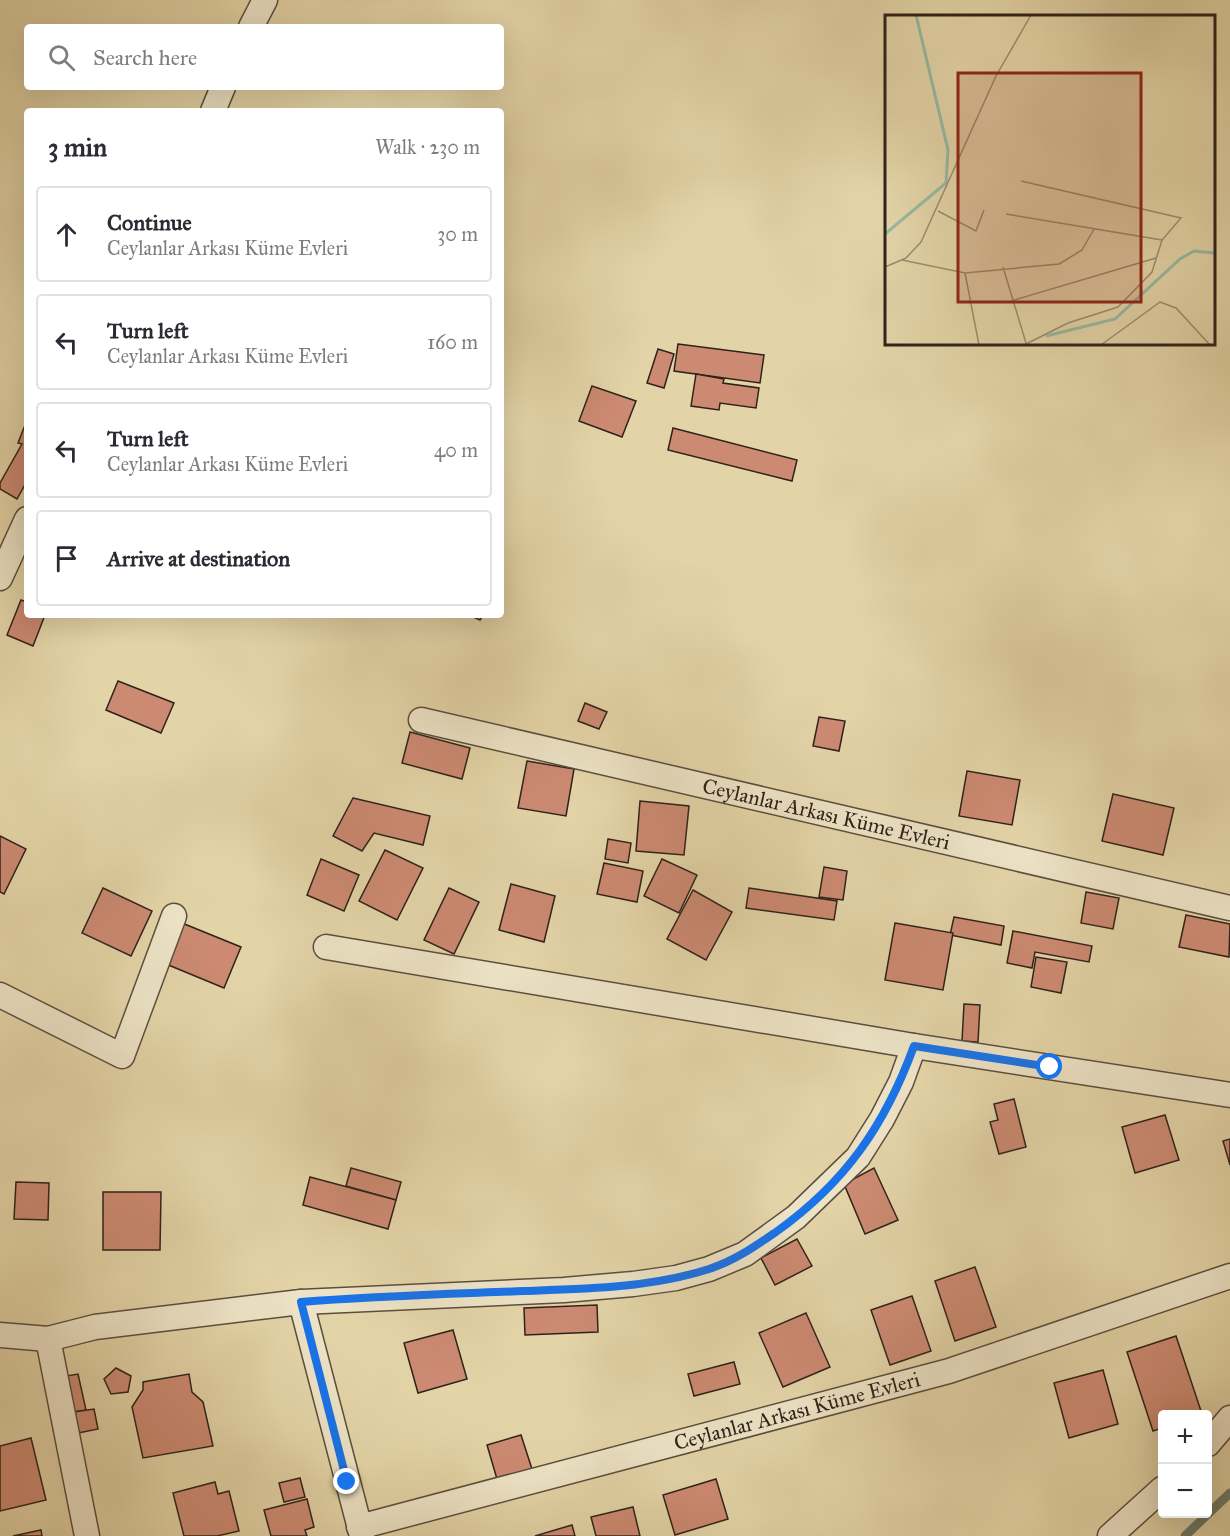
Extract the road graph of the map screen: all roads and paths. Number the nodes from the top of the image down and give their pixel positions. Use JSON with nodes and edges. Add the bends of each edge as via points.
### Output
{"nodes":[{"id":1,"x":265,"y":0,"type":"edge"},
{"id":2,"x":253,"y":24,"type":"edge"},
{"id":3,"x":223,"y":90,"type":"edge"},
{"id":4,"x":214,"y":108,"type":"edge"},
{"id":5,"x":24,"y":526,"type":"edge"},
{"id":6,"x":0,"y":578,"type":"edge"},
{"id":7,"x":421,"y":720,"type":"dead end"},
{"id":8,"x":1230,"y":908,"type":"edge"},
{"id":9,"x":174,"y":916,"type":"dead end"},
{"id":10,"x":326,"y":946,"type":"dead end"},
{"id":11,"x":0,"y":995,"type":"edge"},
{"id":12,"x":914,"y":1046,"type":"junction"},
{"id":13,"x":1230,"y":1095,"type":"edge"},
{"id":14,"x":1230,"y":1276,"type":"edge"},
{"id":15,"x":301,"y":1302,"type":"junction"},
{"id":16,"x":0,"y":1335,"type":"edge"},
{"id":17,"x":48,"y":1339,"type":"junction"},
{"id":18,"x":1230,"y":1419,"type":"edge"},
{"id":19,"x":1212,"y":1439,"type":"edge"},
{"id":20,"x":1158,"y":1493,"type":"edge"},
{"id":21,"x":360,"y":1532,"type":"edge"},
{"id":22,"x":87,"y":1536,"type":"edge"},
{"id":23,"x":1110,"y":1536,"type":"edge"}],
"edges":[{"from":1,"to":2,"type":"street"},
{"from":3,"to":4,"type":"street"},
{"from":5,"to":6,"type":"street"},
{"from":7,"to":8,"type":"street","name":"Ceylanlar Arkası Küme Evleri"},
{"from":9,"to":11,"type":"street","via":[[122,1056]]},
{"from":10,"to":12,"type":"street"},
{"from":12,"to":13,"type":"street"},
{"from":12,"to":15,"type":"street","via":[[882,1119],[851,1164],[796,1217],[745,1254],[676,1278],[633,1284]]},
{"from":14,"to":21,"type":"street","name":"Ceylanlar Arkası Küme Evleri","via":[[949,1371]]},
{"from":15,"to":17,"type":"street","via":[[95,1327]]},
{"from":15,"to":21,"type":"street","name":"Ceylanlar Arkası Küme Evleri"},
{"from":16,"to":17,"type":"street"},
{"from":17,"to":22,"type":"street"},
{"from":18,"to":19,"type":"street"},
{"from":20,"to":23,"type":"street"}]}
